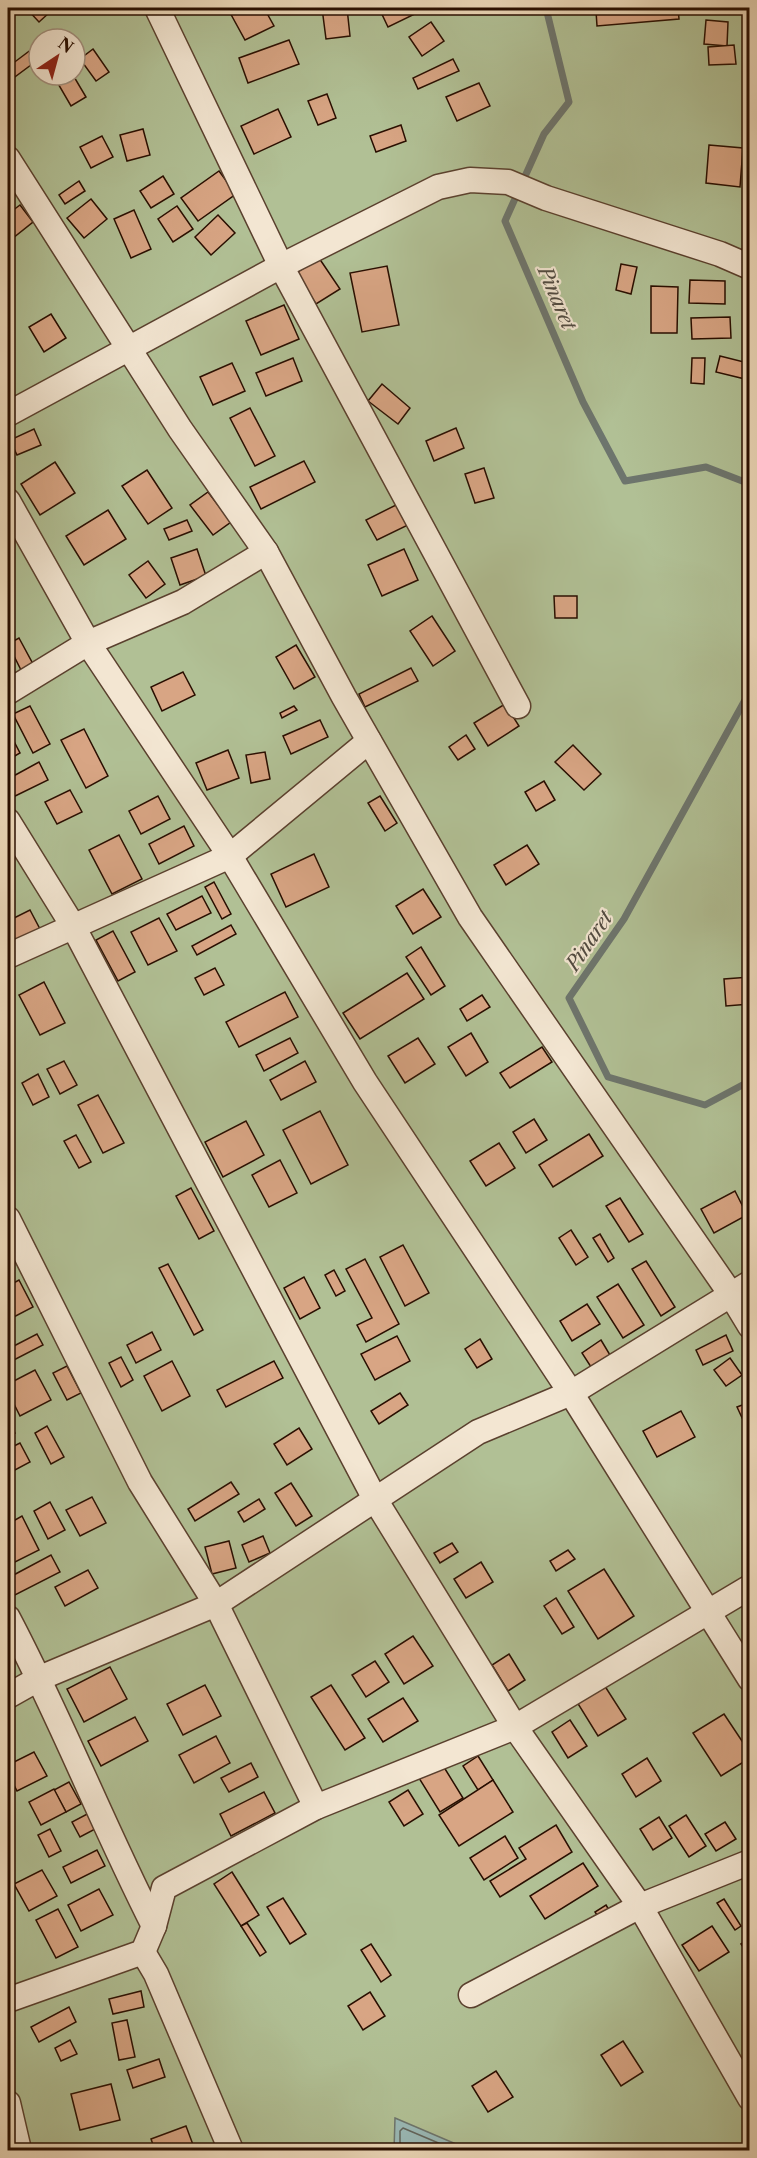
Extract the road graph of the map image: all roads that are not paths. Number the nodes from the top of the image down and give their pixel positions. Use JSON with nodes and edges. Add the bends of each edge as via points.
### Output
{"nodes":[{"id":1,"x":157,"y":8,"type":"edge"},
{"id":2,"x":8,"y":159,"type":"edge"},
{"id":3,"x":281,"y":266,"type":"junction"},
{"id":4,"x":750,"y":267,"type":"edge"},
{"id":5,"x":129,"y":348,"type":"junction"},
{"id":6,"x":8,"y":414,"type":"edge"},
{"id":7,"x":8,"y":501,"type":"edge"},
{"id":8,"x":266,"y":552,"type":"junction"},
{"id":9,"x":88,"y":643,"type":"junction"},
{"id":10,"x":8,"y":692,"type":"edge"},
{"id":11,"x":518,"y":706,"type":"dead end"},
{"id":12,"x":369,"y":741,"type":"junction"},
{"id":13,"x":8,"y":821,"type":"edge"},
{"id":14,"x":230,"y":856,"type":"junction"},
{"id":15,"x":74,"y":926,"type":"junction"},
{"id":16,"x":8,"y":956,"type":"edge"},
{"id":17,"x":8,"y":1219,"type":"edge"},
{"id":18,"x":740,"y":1288,"type":"edge"},
{"id":19,"x":750,"y":1326,"type":"edge"},
{"id":20,"x":571,"y":1393,"type":"junction"},
{"id":21,"x":376,"y":1501,"type":"junction"},
{"id":22,"x":750,"y":1587,"type":"edge"},
{"id":23,"x":216,"y":1604,"type":"junction"},
{"id":24,"x":706,"y":1612,"type":"junction"},
{"id":25,"x":8,"y":1618,"type":"edge"},
{"id":26,"x":40,"y":1678,"type":"junction"},
{"id":27,"x":750,"y":1680,"type":"edge"},
{"id":28,"x":8,"y":1696,"type":"edge"},
{"id":29,"x":514,"y":1727,"type":"junction"},
{"id":30,"x":316,"y":1807,"type":"junction"},
{"id":31,"x":750,"y":1862,"type":"edge"},
{"id":32,"x":640,"y":1906,"type":"junction"},
{"id":33,"x":154,"y":1926,"type":"junction"},
{"id":34,"x":143,"y":1952,"type":"junction"},
{"id":35,"x":471,"y":1995,"type":"dead end"},
{"id":36,"x":8,"y":2000,"type":"edge"},
{"id":37,"x":750,"y":2098,"type":"edge"},
{"id":38,"x":8,"y":2103,"type":"edge"},
{"id":39,"x":19,"y":2151,"type":"edge"},
{"id":40,"x":231,"y":2151,"type":"edge"}],
"edges":[{"from":1,"to":3,"type":"street"},
{"from":2,"to":5,"type":"street"},
{"from":3,"to":4,"type":"street","via":[[438,187],[470,180],[508,182]]},
{"from":3,"to":5,"type":"street"},
{"from":3,"to":11,"type":"street"},
{"from":5,"to":6,"type":"street"},
{"from":5,"to":8,"type":"street"},
{"from":7,"to":9,"type":"street"},
{"from":8,"to":9,"type":"street","via":[[183,602]]},
{"from":8,"to":12,"type":"street"},
{"from":9,"to":10,"type":"street"},
{"from":9,"to":14,"type":"street"},
{"from":12,"to":14,"type":"street"},
{"from":12,"to":18,"type":"street","via":[[470,917]]},
{"from":13,"to":15,"type":"street"},
{"from":14,"to":15,"type":"street"},
{"from":14,"to":20,"type":"street","via":[[365,1082]]},
{"from":15,"to":16,"type":"street"},
{"from":15,"to":21,"type":"street"},
{"from":17,"to":23,"type":"street","via":[[140,1482]]},
{"from":18,"to":19,"type":"street"},
{"from":18,"to":20,"type":"street"},
{"from":20,"to":21,"type":"street","via":[[478,1432]]},
{"from":20,"to":24,"type":"street"},
{"from":21,"to":23,"type":"street"},
{"from":21,"to":29,"type":"street"},
{"from":22,"to":24,"type":"street"},
{"from":23,"to":26,"type":"street"},
{"from":23,"to":30,"type":"street"},
{"from":24,"to":27,"type":"street"},
{"from":24,"to":29,"type":"street"},
{"from":25,"to":26,"type":"street"},
{"from":26,"to":28,"type":"street"},
{"from":26,"to":33,"type":"street"},
{"from":29,"to":30,"type":"street"},
{"from":29,"to":32,"type":"street"},
{"from":30,"to":33,"type":"street","via":[[164,1888]]},
{"from":31,"to":32,"type":"street"},
{"from":32,"to":35,"type":"street"},
{"from":32,"to":37,"type":"street"},
{"from":33,"to":34,"type":"street"},
{"from":34,"to":36,"type":"street"},
{"from":34,"to":40,"type":"street"},
{"from":38,"to":39,"type":"street"}]}
